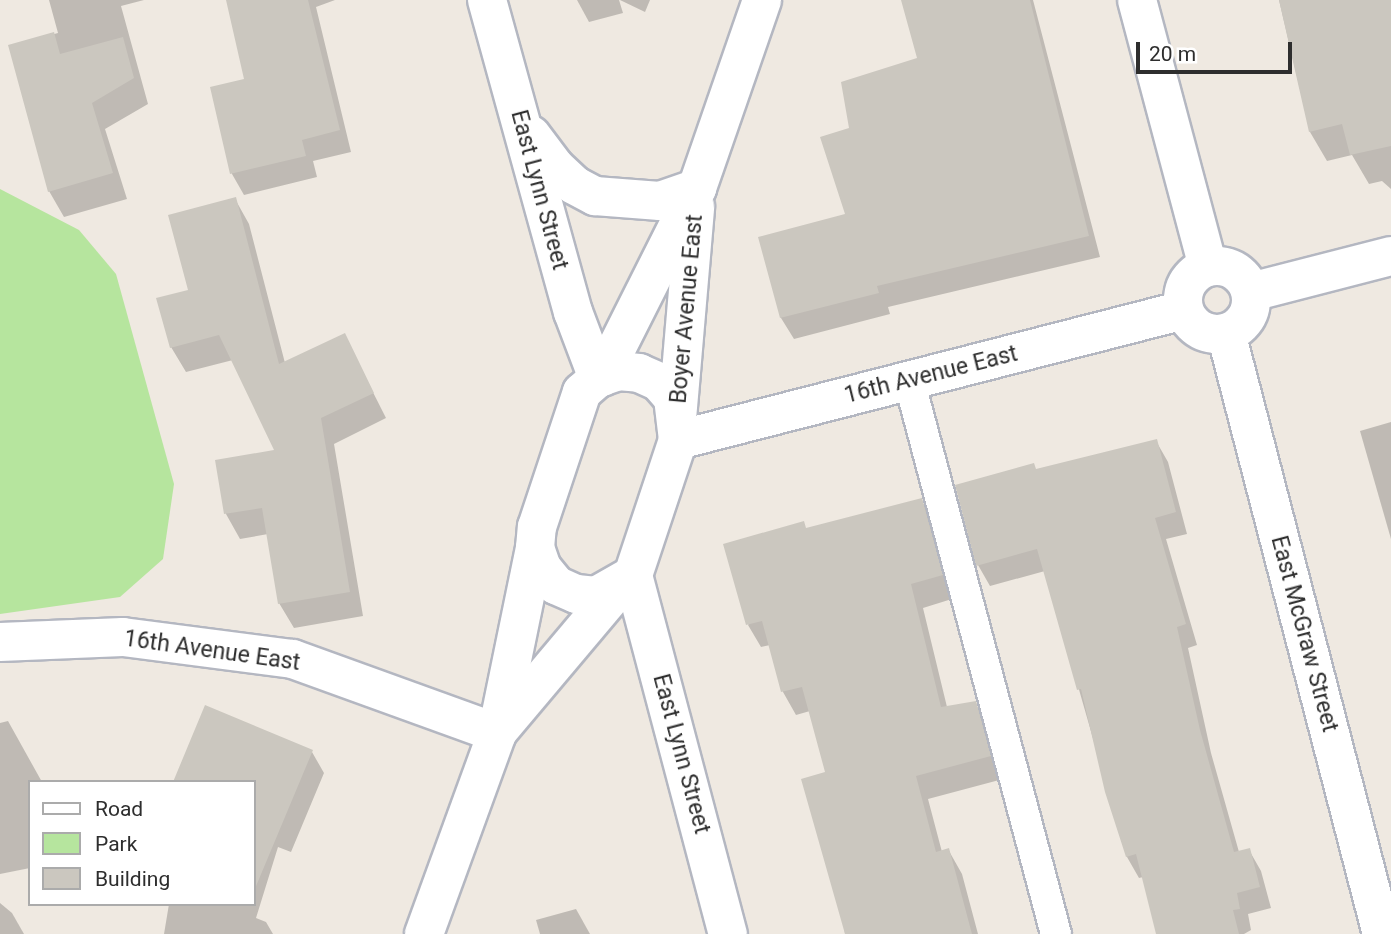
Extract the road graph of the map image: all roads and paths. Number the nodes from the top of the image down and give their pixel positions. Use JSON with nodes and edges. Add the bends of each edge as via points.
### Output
{"nodes":[{"id":1,"x":487,"y":0,"type":"edge"},
{"id":2,"x":762,"y":0,"type":"edge"},
{"id":3,"x":1137,"y":0,"type":"edge"},
{"id":4,"x":518,"y":114,"type":"junction"},
{"id":5,"x":697,"y":188,"type":"junction"},
{"id":6,"x":1391,"y":256,"type":"edge"},
{"id":7,"x":1208,"y":267,"type":"junction"},
{"id":8,"x":1251,"y":292,"type":"junction"},
{"id":9,"x":1184,"y":310,"type":"junction"},
{"id":10,"x":1226,"y":333,"type":"junction"},
{"id":11,"x":600,"y":378,"type":"junction"},
{"id":12,"x":909,"y":380,"type":"junction"},
{"id":13,"x":677,"y":435,"type":"junction"},
{"id":14,"x":536,"y":548,"type":"junction"},
{"id":15,"x":629,"y":577,"type":"junction"},
{"id":16,"x":0,"y":642,"type":"edge"},
{"id":17,"x":497,"y":733,"type":"junction"},
{"id":18,"x":424,"y":934,"type":"edge"},
{"id":19,"x":729,"y":934,"type":"edge"},
{"id":20,"x":1056,"y":934,"type":"edge"},
{"id":21,"x":1382,"y":934,"type":"edge"}],
"edges":[{"from":1,"to":4,"type":"street","name":"East Lynn Street"},
{"from":2,"to":5,"type":"street","name":"Boyer Avenue East"},
{"from":3,"to":7,"type":"street"},
{"from":4,"to":5,"type":"street","via":[[555,167],[595,196],[660,201]]},
{"from":4,"to":11,"type":"street","name":"East Lynn Street","via":[[573,312]]},
{"from":5,"to":11,"type":"street","name":"Boyer Avenue East"},
{"from":5,"to":13,"type":"street","name":"Boyer Avenue East"},
{"from":6,"to":8,"type":"street"},
{"from":7,"to":8,"type":"street","via":[[1237,271]]},
{"from":7,"to":9,"type":"street","via":[[1186,286]]},
{"from":8,"to":10,"type":"street","via":[[1246,319]]},
{"from":9,"to":10,"type":"street","via":[[1198,329]]},
{"from":9,"to":12,"type":"street","name":"16th Avenue East"},
{"from":10,"to":21,"type":"street","name":"East McGraw Street"},
{"from":11,"to":13,"type":"street","via":[[618,371],[639,373],[659,382],[673,398]]},
{"from":11,"to":14,"type":"street","name":"Boyer Avenue East","via":[[582,392],[573,411],[537,527]]},
{"from":12,"to":13,"type":"street","name":"16th Avenue East"},
{"from":12,"to":20,"type":"lane"},
{"from":13,"to":15,"type":"street","name":"Boyer Avenue East"},
{"from":14,"to":15,"type":"street","via":[[542,568],[556,584],[576,594],[596,596]]},
{"from":14,"to":17,"type":"street"},
{"from":15,"to":17,"type":"street"},
{"from":15,"to":19,"type":"street","name":"East Lynn Street"},
{"from":16,"to":17,"type":"street","name":"16th Avenue East","via":[[123,637],[293,659]]},
{"from":17,"to":18,"type":"street"}]}
